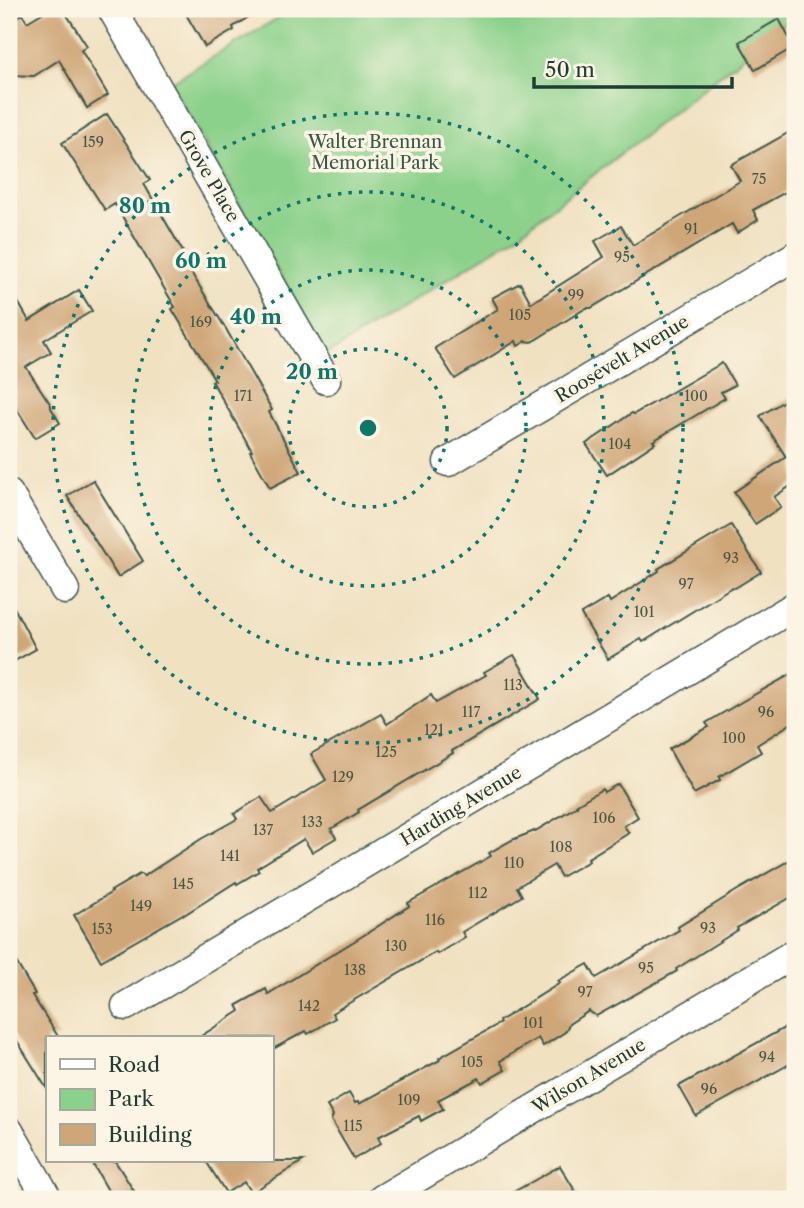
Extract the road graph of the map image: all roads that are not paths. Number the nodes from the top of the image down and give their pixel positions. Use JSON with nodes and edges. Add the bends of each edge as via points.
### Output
{"nodes":[{"id":1,"x":112,"y":9,"type":"edge"},
{"id":2,"x":795,"y":256,"type":"edge"},
{"id":3,"x":326,"y":380,"type":"dead end"},
{"id":4,"x":448,"y":462,"type":"dead end"},
{"id":5,"x":9,"y":494,"type":"edge"},
{"id":6,"x":65,"y":590,"type":"dead end"},
{"id":7,"x":795,"y":606,"type":"edge"},
{"id":8,"x":795,"y":953,"type":"edge"},
{"id":9,"x":126,"y":1006,"type":"dead end"},
{"id":10,"x":9,"y":1131,"type":"edge"},
{"id":11,"x":48,"y":1199,"type":"edge"},
{"id":12,"x":382,"y":1199,"type":"edge"}],
"edges":[{"from":1,"to":3,"type":"street","name":"Grove Place"},
{"from":2,"to":4,"type":"street","name":"Roosevelt Avenue"},
{"from":5,"to":6,"type":"street"},
{"from":7,"to":9,"type":"street","name":"Harding Avenue"},
{"from":8,"to":12,"type":"street","name":"Wilson Avenue"},
{"from":10,"to":11,"type":"street"}]}
